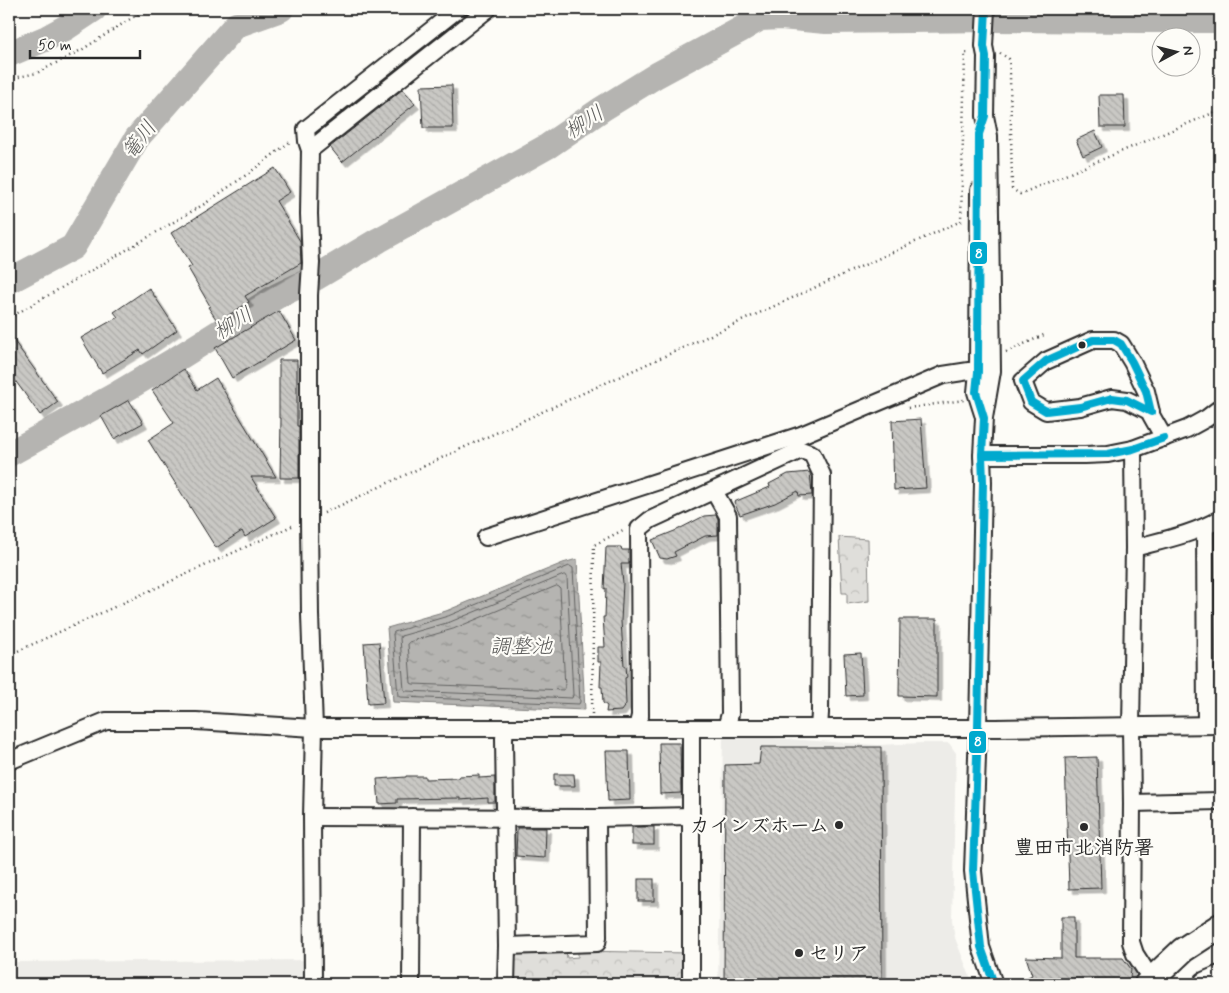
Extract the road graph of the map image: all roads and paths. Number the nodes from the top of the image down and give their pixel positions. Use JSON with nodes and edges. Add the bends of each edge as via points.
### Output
{"nodes":[{"id":1,"x":146,"y":9,"type":"edge"},
{"id":2,"x":458,"y":9,"type":"edge"},
{"id":3,"x":488,"y":9,"type":"edge"},
{"id":4,"x":986,"y":9,"type":"edge"},
{"id":5,"x":985,"y":51,"type":"junction"},
{"id":6,"x":9,"y":79,"type":"edge"},
{"id":7,"x":1220,"y":110,"type":"edge"},
{"id":8,"x":985,"y":116,"type":"junction"},
{"id":9,"x":306,"y":129,"type":"junction"},
{"id":10,"x":310,"y":150,"type":"junction"},
{"id":11,"x":9,"y":318,"type":"edge"},
{"id":12,"x":1044,"y":335,"type":"dead end"},
{"id":13,"x":1003,"y":354,"type":"dead end"},
{"id":14,"x":978,"y":372,"type":"junction"},
{"id":15,"x":970,"y":399,"type":"dead end"},
{"id":16,"x":901,"y":408,"type":"dead end"},
{"id":17,"x":1220,"y":408,"type":"edge"},
{"id":18,"x":1150,"y":412,"type":"junction"},
{"id":19,"x":984,"y":418,"type":"junction"},
{"id":20,"x":1164,"y":438,"type":"junction"},
{"id":21,"x":1132,"y":449,"type":"junction"},
{"id":22,"x":982,"y":455,"type":"junction"},
{"id":23,"x":714,"y":491,"type":"junction"},
{"id":24,"x":1220,"y":519,"type":"edge"},
{"id":25,"x":309,"y":520,"type":"junction"},
{"id":26,"x":1205,"y":527,"type":"junction"},
{"id":27,"x":639,"y":529,"type":"junction"},
{"id":28,"x":486,"y":537,"type":"dead end"},
{"id":29,"x":1134,"y":548,"type":"junction"},
{"id":30,"x":9,"y":655,"type":"edge"},
{"id":31,"x":592,"y":715,"type":"dead end"},
{"id":32,"x":1213,"y":725,"type":"edge"},
{"id":33,"x":1131,"y":727,"type":"junction"},
{"id":34,"x":314,"y":728,"type":"junction"},
{"id":35,"x":505,"y":728,"type":"junction"},
{"id":36,"x":638,"y":728,"type":"junction"},
{"id":37,"x":691,"y":728,"type":"junction"},
{"id":38,"x":726,"y":728,"type":"junction"},
{"id":39,"x":819,"y":728,"type":"junction"},
{"id":40,"x":978,"y":728,"type":"junction"},
{"id":41,"x":9,"y":761,"type":"edge"},
{"id":42,"x":1220,"y":802,"type":"edge"},
{"id":43,"x":1132,"y":803,"type":"junction"},
{"id":44,"x":691,"y":816,"type":"junction"},
{"id":45,"x":312,"y":817,"type":"junction"},
{"id":46,"x":412,"y":817,"type":"junction"},
{"id":47,"x":505,"y":817,"type":"junction"},
{"id":48,"x":597,"y":818,"type":"junction"},
{"id":49,"x":1220,"y":926,"type":"edge"},
{"id":50,"x":507,"y":946,"type":"junction"},
{"id":51,"x":1220,"y":978,"type":"edge"},
{"id":52,"x":1149,"y":982,"type":"edge"},
{"id":53,"x":313,"y":984,"type":"edge"},
{"id":54,"x":411,"y":984,"type":"edge"},
{"id":55,"x":506,"y":984,"type":"edge"},
{"id":56,"x":691,"y":984,"type":"edge"},
{"id":57,"x":994,"y":984,"type":"edge"},
{"id":58,"x":1206,"y":984,"type":"edge"}],
"edges":[{"from":1,"to":6,"type":"path","via":[[38,73]]},
{"from":2,"to":9,"type":"street"},
{"from":3,"to":10,"type":"street"},
{"from":4,"to":5,"type":"street"},
{"from":5,"to":7,"type":"path","via":[[999,52],[1009,59],[1012,189],[1020,194]]},
{"from":5,"to":8,"type":"street"},
{"from":5,"to":25,"type":"path","via":[[965,52],[961,221]]},
{"from":8,"to":14,"type":"street","via":[[979,134]]},
{"from":8,"to":19,"type":"street","via":[[989,136],[992,372]]},
{"from":9,"to":10,"type":"street"},
{"from":9,"to":11,"type":"path","via":[[206,203]]},
{"from":10,"to":25,"type":"street"},
{"from":12,"to":13,"type":"path"},
{"from":14,"to":19,"type":"street","via":[[976,392]]},
{"from":14,"to":28,"type":"street","via":[[943,375],[801,435]]},
{"from":15,"to":16,"type":"path"},
{"from":17,"to":20,"type":"street","via":[[1187,429]]},
{"from":18,"to":18,"type":"street","via":[[1127,400],[1112,398],[1080,407],[1046,411],[1031,402],[1023,381],[1046,361],[1093,340],[1114,340],[1132,362],[1146,391]]},
{"from":18,"to":20,"type":"street"},
{"from":19,"to":22,"type":"street"},
{"from":20,"to":21,"type":"street"},
{"from":21,"to":22,"type":"street","via":[[1085,455]]},
{"from":21,"to":29,"type":"street"},
{"from":22,"to":40,"type":"street"},
{"from":23,"to":27,"type":"street","via":[[650,520]]},
{"from":23,"to":38,"type":"street","via":[[728,516],[730,714]]},
{"from":23,"to":39,"type":"street","via":[[801,450],[812,454],[822,475]]},
{"from":24,"to":26,"type":"street"},
{"from":25,"to":30,"type":"path"},
{"from":25,"to":34,"type":"street"},
{"from":26,"to":29,"type":"street"},
{"from":26,"to":32,"type":"street"},
{"from":27,"to":31,"type":"path","via":[[634,524],[594,545]]},
{"from":27,"to":36,"type":"street"},
{"from":29,"to":33,"type":"street"},
{"from":32,"to":33,"type":"street"},
{"from":33,"to":40,"type":"street"},
{"from":33,"to":43,"type":"street"},
{"from":34,"to":35,"type":"street"},
{"from":34,"to":41,"type":"street","via":[[196,721],[106,721]]},
{"from":34,"to":45,"type":"street"},
{"from":35,"to":36,"type":"street"},
{"from":35,"to":47,"type":"street"},
{"from":36,"to":37,"type":"street"},
{"from":37,"to":38,"type":"street"},
{"from":37,"to":44,"type":"street"},
{"from":38,"to":39,"type":"street"},
{"from":39,"to":40,"type":"street"},
{"from":40,"to":57,"type":"street","via":[[972,871],[981,947]]},
{"from":42,"to":43,"type":"street"},
{"from":43,"to":52,"type":"street","via":[[1131,942]]},
{"from":44,"to":48,"type":"street"},
{"from":44,"to":56,"type":"street"},
{"from":45,"to":46,"type":"street"},
{"from":45,"to":53,"type":"street"},
{"from":46,"to":47,"type":"street"},
{"from":46,"to":54,"type":"street"},
{"from":47,"to":48,"type":"street"},
{"from":47,"to":50,"type":"street"},
{"from":48,"to":50,"type":"street","via":[[597,943]]},
{"from":49,"to":52,"type":"highway","via":[[1183,950]]},
{"from":50,"to":55,"type":"street"},
{"from":51,"to":58,"type":"highway"}]}
